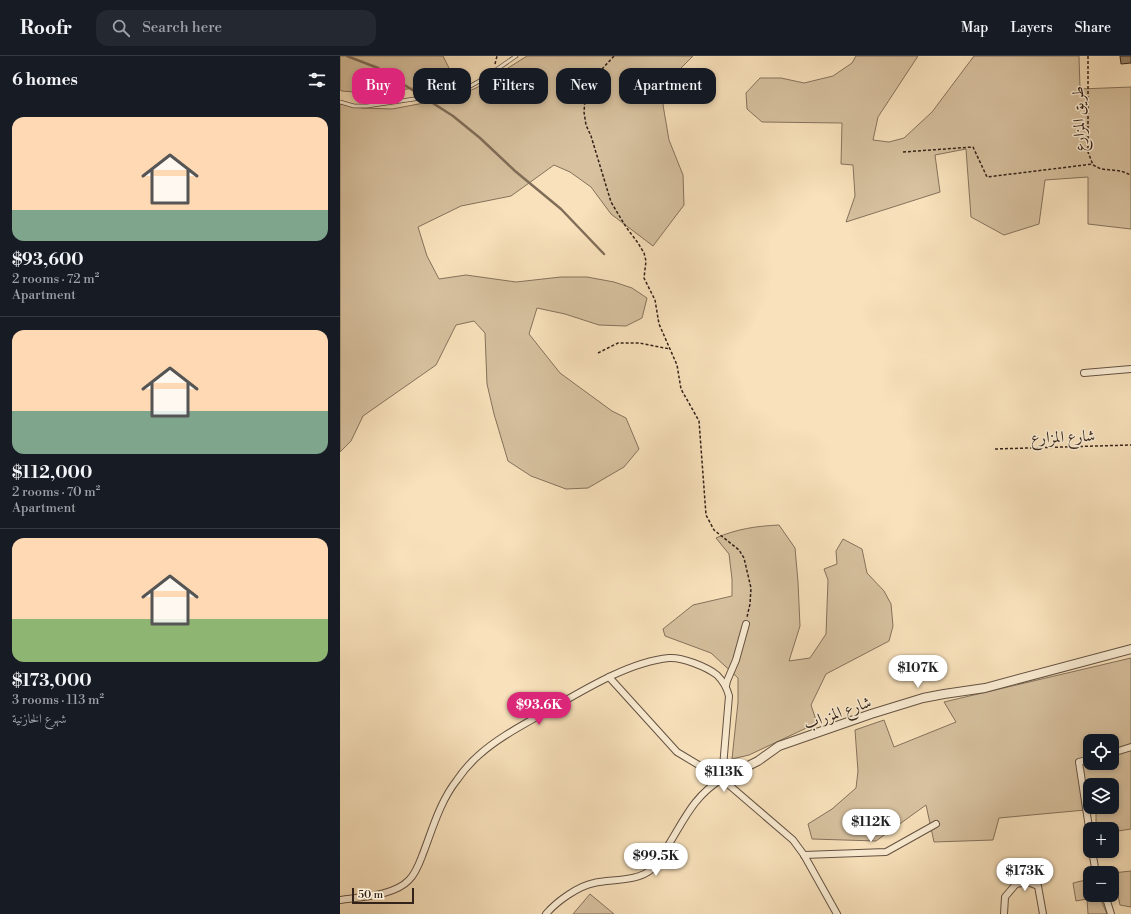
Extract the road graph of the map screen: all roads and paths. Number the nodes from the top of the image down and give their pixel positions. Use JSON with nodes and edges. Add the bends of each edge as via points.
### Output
{"nodes":[{"id":1,"x":516,"y":56,"type":"edge"},
{"id":2,"x":614,"y":56,"type":"edge"},
{"id":3,"x":1088,"y":56,"type":"edge"},
{"id":4,"x":340,"y":102,"type":"edge"},
{"id":5,"x":903,"y":152,"type":"dead end"},
{"id":6,"x":1093,"y":164,"type":"junction"},
{"id":7,"x":1131,"y":175,"type":"edge"},
{"id":8,"x":670,"y":349,"type":"junction"},
{"id":9,"x":598,"y":353,"type":"dead end"},
{"id":10,"x":1131,"y":369,"type":"edge"},
{"id":11,"x":1084,"y":373,"type":"dead end"},
{"id":12,"x":1131,"y":445,"type":"edge"},
{"id":13,"x":995,"y":450,"type":"dead end"},
{"id":14,"x":746,"y":624,"type":"joint"},
{"id":15,"x":1131,"y":649,"type":"edge"},
{"id":16,"x":609,"y":678,"type":"junction"},
{"id":17,"x":726,"y":686,"type":"junction"},
{"id":18,"x":1131,"y":747,"type":"edge"},
{"id":19,"x":1119,"y":751,"type":"edge"},
{"id":20,"x":1083,"y":761,"type":"edge"},
{"id":21,"x":722,"y":779,"type":"junction"},
{"id":22,"x":1088,"y":822,"type":"edge"},
{"id":23,"x":936,"y":824,"type":"dead end"},
{"id":24,"x":804,"y":855,"type":"junction"},
{"id":25,"x":340,"y":900,"type":"edge"},
{"id":26,"x":1107,"y":902,"type":"edge"},
{"id":27,"x":546,"y":914,"type":"edge"},
{"id":28,"x":837,"y":914,"type":"edge"},
{"id":29,"x":1004,"y":914,"type":"edge"},
{"id":30,"x":1043,"y":914,"type":"edge"},
{"id":31,"x":1111,"y":914,"type":"edge"}],
"edges":[{"from":1,"to":4,"type":"lane","via":[[472,85],[448,94],[367,106]]},
{"from":2,"to":8,"type":"path","via":[[589,88],[585,100],[586,124],[611,202],[644,253],[644,278],[655,300],[659,324]]},
{"from":3,"to":6,"type":"path","name":"طريق المزارع","via":[[1088,152]]},
{"from":5,"to":6,"type":"path","via":[[973,147],[987,176]]},
{"from":6,"to":7,"type":"path","name":"طريق المزارع","via":[[1101,169]]},
{"from":8,"to":9,"type":"path","via":[[639,343],[618,343]]},
{"from":8,"to":14,"type":"path","via":[[677,365],[681,389],[699,421],[706,515],[714,530],[739,550],[744,558],[751,588]]},
{"from":10,"to":11,"type":"street"},
{"from":12,"to":13,"type":"path","name":"شارع المزارع"},
{"from":14,"to":17,"type":"street"},
{"from":15,"to":21,"type":"street","name":"شارع المزراب","via":[[985,688],[922,698],[871,714],[779,746],[758,761]]},
{"from":16,"to":17,"type":"street","via":[[650,662],[680,658],[716,675]]},
{"from":16,"to":21,"type":"street","via":[[676,752]]},
{"from":16,"to":25,"type":"street","via":[[586,688],[506,734],[479,755],[450,791],[415,873],[408,881],[395,890]]},
{"from":17,"to":21,"type":"street","via":[[729,696]]},
{"from":18,"to":19,"type":"street"},
{"from":20,"to":22,"type":"street","via":[[1079,762]]},
{"from":21,"to":24,"type":"street","via":[[793,840]]},
{"from":21,"to":27,"type":"street","via":[[710,786],[695,801],[652,869],[639,877],[592,883],[565,897]]},
{"from":23,"to":24,"type":"street","via":[[886,852]]},
{"from":24,"to":28,"type":"street"},
{"from":26,"to":31,"type":"street"},
{"from":29,"to":30,"type":"street","via":[[1005,896],[1016,884],[1028,882],[1038,886]]}]}
